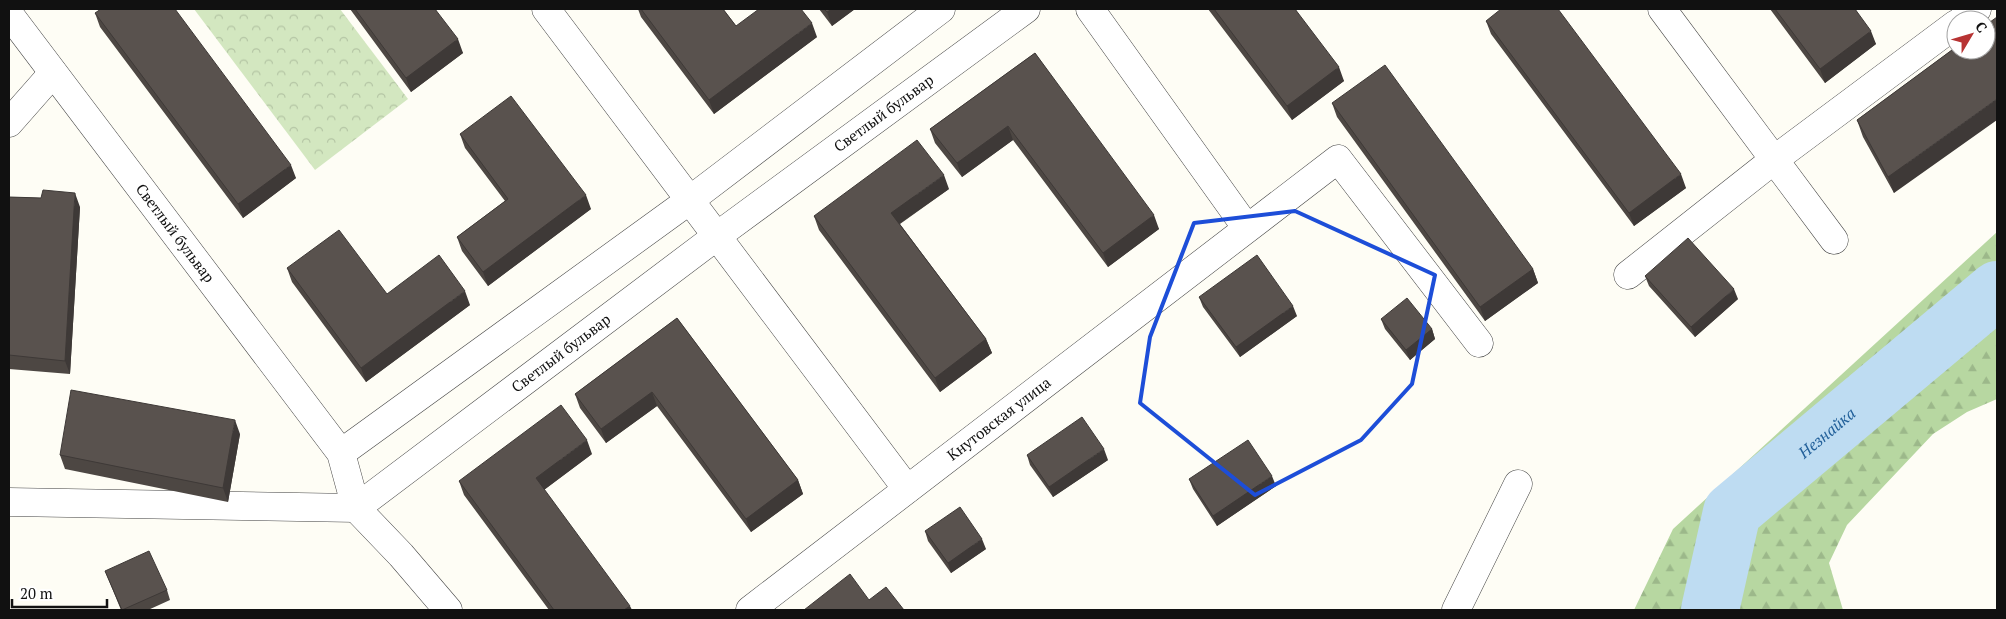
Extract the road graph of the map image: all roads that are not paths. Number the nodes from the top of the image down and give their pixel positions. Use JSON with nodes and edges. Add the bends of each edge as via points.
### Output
{"nodes":[{"id":1,"x":546,"y":9,"type":"edge"},
{"id":2,"x":941,"y":9,"type":"edge"},
{"id":3,"x":1026,"y":9,"type":"edge"},
{"id":4,"x":1090,"y":9,"type":"edge"},
{"id":5,"x":1662,"y":9,"type":"edge"},
{"id":6,"x":9,"y":14,"type":"edge"},
{"id":7,"x":1946,"y":32,"type":"edge"},
{"id":8,"x":53,"y":72,"type":"junction"},
{"id":9,"x":9,"y":123,"type":"edge"},
{"id":10,"x":1775,"y":160,"type":"junction"},
{"id":11,"x":690,"y":200,"type":"junction"},
{"id":12,"x":1246,"y":227,"type":"junction"},
{"id":13,"x":717,"y":236,"type":"junction"},
{"id":14,"x":1834,"y":240,"type":"dead end"},
{"id":15,"x":1628,"y":274,"type":"dead end"},
{"id":16,"x":1479,"y":343,"type":"dead end"},
{"id":17,"x":340,"y":453,"type":"junction"},
{"id":18,"x":1518,"y":484,"type":"dead end"},
{"id":19,"x":906,"y":489,"type":"junction"},
{"id":20,"x":9,"y":502,"type":"edge"},
{"id":21,"x":356,"y":508,"type":"junction"},
{"id":22,"x":448,"y":610,"type":"edge"},
{"id":23,"x":750,"y":610,"type":"edge"},
{"id":24,"x":1456,"y":610,"type":"edge"}],
"edges":[{"from":1,"to":11,"type":"street"},
{"from":2,"to":11,"type":"street"},
{"from":3,"to":13,"type":"street","name":"Светлый бульвар"},
{"from":4,"to":12,"type":"street"},
{"from":5,"to":10,"type":"street"},
{"from":6,"to":8,"type":"street","name":"Светлый бульвар"},
{"from":7,"to":10,"type":"street"},
{"from":8,"to":9,"type":"street"},
{"from":8,"to":17,"type":"street","name":"Светлый бульвар"},
{"from":10,"to":14,"type":"street"},
{"from":10,"to":15,"type":"street"},
{"from":11,"to":13,"type":"street"},
{"from":11,"to":17,"type":"street"},
{"from":12,"to":16,"type":"street","name":"Кнутовская улица","via":[[1338,159]]},
{"from":12,"to":19,"type":"street","name":"Кнутовская улица"},
{"from":13,"to":19,"type":"street"},
{"from":13,"to":21,"type":"street","name":"Светлый бульвар"},
{"from":17,"to":21,"type":"street","name":"Светлый бульвар"},
{"from":18,"to":24,"type":"street"},
{"from":19,"to":23,"type":"street","name":"Кнутовская улица"},
{"from":20,"to":21,"type":"street"},
{"from":21,"to":22,"type":"street","name":"Светлый бульвар","via":[[402,555]]}]}
